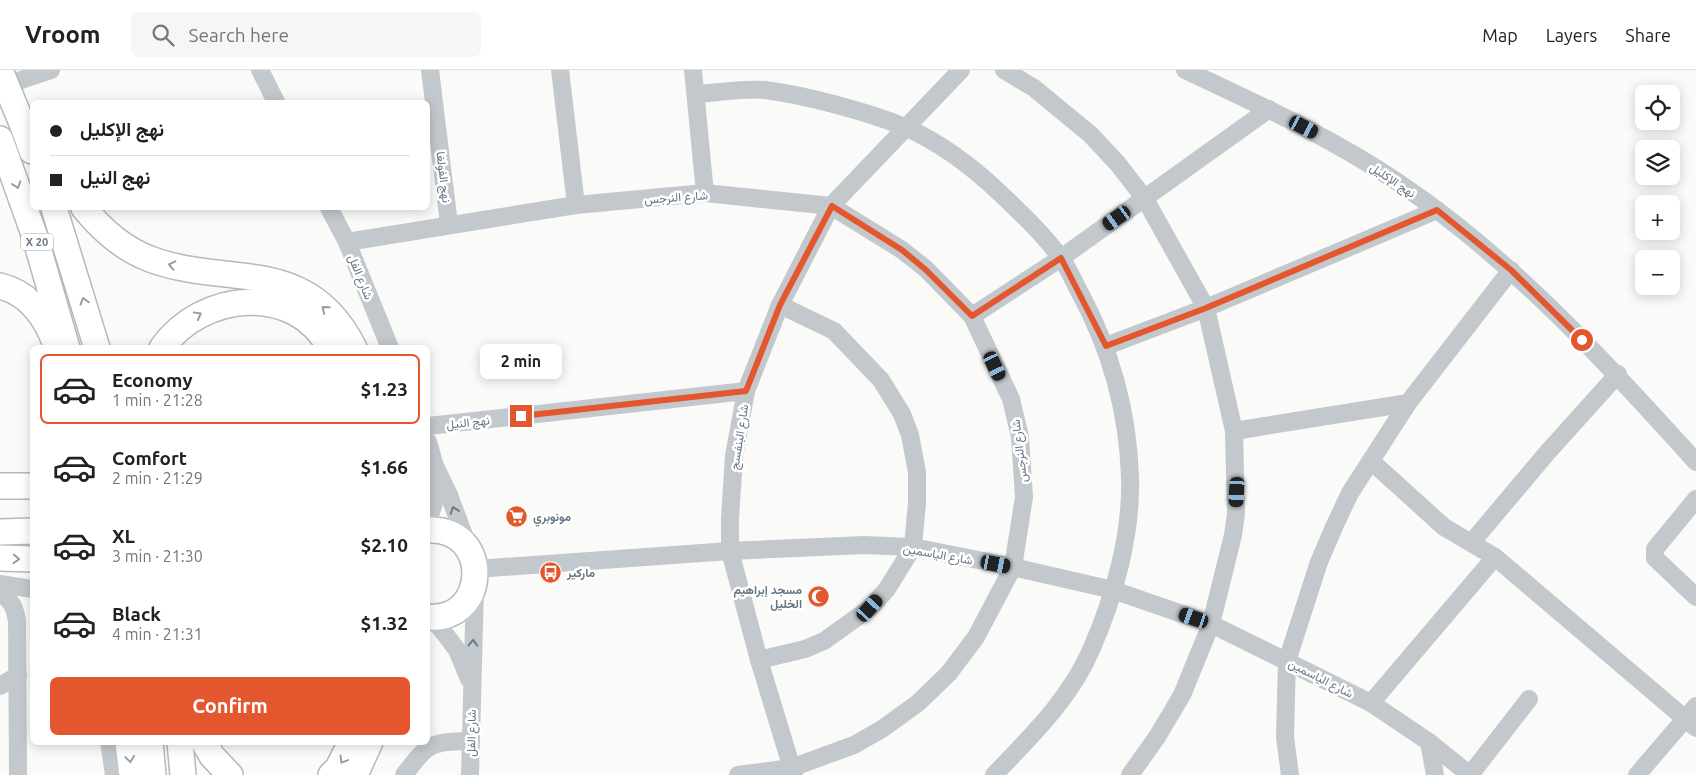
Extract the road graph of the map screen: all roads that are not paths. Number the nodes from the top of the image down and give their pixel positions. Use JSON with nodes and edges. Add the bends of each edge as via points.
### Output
{"nodes":[{"id":1,"x":0,"y":70,"type":"edge"},
{"id":2,"x":51,"y":70,"type":"edge"},
{"id":3,"x":260,"y":70,"type":"edge"},
{"id":4,"x":430,"y":70,"type":"edge"},
{"id":5,"x":560,"y":70,"type":"edge"},
{"id":6,"x":693,"y":70,"type":"edge"},
{"id":7,"x":961,"y":70,"type":"edge"},
{"id":8,"x":1004,"y":70,"type":"edge"},
{"id":9,"x":1185,"y":70,"type":"edge"},
{"id":10,"x":0,"y":86,"type":"edge"},
{"id":11,"x":696,"y":94,"type":"junction"},
{"id":12,"x":275,"y":100,"type":"edge"},
{"id":13,"x":1269,"y":109,"type":"junction"},
{"id":14,"x":905,"y":128,"type":"junction"},
{"id":15,"x":28,"y":132,"type":"edge"},
{"id":16,"x":0,"y":139,"type":"edge"},
{"id":17,"x":705,"y":193,"type":"junction"},
{"id":18,"x":1145,"y":199,"type":"junction"},
{"id":19,"x":576,"y":205,"type":"junction"},
{"id":20,"x":832,"y":206,"type":"junction"},
{"id":21,"x":55,"y":210,"type":"edge"},
{"id":22,"x":86,"y":210,"type":"edge"},
{"id":23,"x":330,"y":210,"type":"edge"},
{"id":24,"x":1437,"y":210,"type":"junction"},
{"id":25,"x":449,"y":224,"type":"junction"},
{"id":26,"x":347,"y":242,"type":"junction"},
{"id":27,"x":1061,"y":258,"type":"junction"},
{"id":28,"x":1511,"y":270,"type":"junction"},
{"id":29,"x":0,"y":286,"type":"edge"},
{"id":30,"x":780,"y":305,"type":"junction"},
{"id":31,"x":1206,"y":308,"type":"junction"},
{"id":32,"x":972,"y":316,"type":"junction"},
{"id":33,"x":56,"y":345,"type":"edge"},
{"id":34,"x":67,"y":345,"type":"edge"},
{"id":35,"x":97,"y":345,"type":"edge"},
{"id":36,"x":164,"y":345,"type":"edge"},
{"id":37,"x":328,"y":345,"type":"edge"},
{"id":38,"x":352,"y":345,"type":"edge"},
{"id":39,"x":389,"y":345,"type":"edge"},
{"id":40,"x":1106,"y":346,"type":"junction"},
{"id":41,"x":1618,"y":374,"type":"junction"},
{"id":42,"x":746,"y":391,"type":"junction"},
{"id":43,"x":1408,"y":403,"type":"junction"},
{"id":44,"x":430,"y":426,"type":"edge"},
{"id":45,"x":1234,"y":431,"type":"junction"},
{"id":46,"x":430,"y":449,"type":"edge"},
{"id":47,"x":1371,"y":461,"type":"junction"},
{"id":48,"x":1696,"y":462,"type":"edge"},
{"id":49,"x":435,"y":466,"type":"junction"},
{"id":50,"x":0,"y":486,"type":"edge"},
{"id":51,"x":30,"y":486,"type":"edge"},
{"id":52,"x":1696,"y":499,"type":"edge"},
{"id":53,"x":30,"y":500,"type":"edge"},
{"id":54,"x":0,"y":501,"type":"edge"},
{"id":55,"x":430,"y":516,"type":"edge"},
{"id":56,"x":430,"y":530,"type":"edge"},
{"id":57,"x":30,"y":531,"type":"edge"},
{"id":58,"x":0,"y":532,"type":"edge"},
{"id":59,"x":1472,"y":542,"type":"junction"},
{"id":60,"x":913,"y":547,"type":"junction"},
{"id":61,"x":730,"y":551,"type":"junction"},
{"id":62,"x":1495,"y":557,"type":"junction"},
{"id":63,"x":0,"y":558,"type":"edge"},
{"id":64,"x":30,"y":560,"type":"edge"},
{"id":65,"x":1013,"y":567,"type":"junction"},
{"id":66,"x":474,"y":569,"type":"junction"},
{"id":67,"x":0,"y":584,"type":"edge"},
{"id":68,"x":30,"y":589,"type":"edge"},
{"id":69,"x":1113,"y":590,"type":"junction"},
{"id":70,"x":0,"y":594,"type":"edge"},
{"id":71,"x":1696,"y":597,"type":"edge"},
{"id":72,"x":430,"y":617,"type":"edge"},
{"id":73,"x":1211,"y":624,"type":"junction"},
{"id":74,"x":759,"y":660,"type":"junction"},
{"id":75,"x":1287,"y":660,"type":"junction"},
{"id":76,"x":18,"y":675,"type":"junction"},
{"id":77,"x":0,"y":686,"type":"edge"},
{"id":78,"x":472,"y":692,"type":"junction"},
{"id":79,"x":1529,"y":699,"type":"dead end"},
{"id":80,"x":1371,"y":703,"type":"junction"},
{"id":81,"x":1692,"y":718,"type":"edge"},
{"id":82,"x":471,"y":741,"type":"junction"},
{"id":83,"x":1429,"y":742,"type":"junction"},
{"id":84,"x":109,"y":745,"type":"edge"},
{"id":85,"x":128,"y":745,"type":"edge"},
{"id":86,"x":150,"y":745,"type":"edge"},
{"id":87,"x":180,"y":745,"type":"edge"},
{"id":88,"x":203,"y":745,"type":"edge"},
{"id":89,"x":205,"y":745,"type":"edge"},
{"id":90,"x":350,"y":745,"type":"edge"},
{"id":91,"x":369,"y":745,"type":"edge"},
{"id":92,"x":429,"y":745,"type":"edge"},
{"id":93,"x":430,"y":745,"type":"edge"},
{"id":94,"x":793,"y":772,"type":"edge"},
{"id":95,"x":18,"y":775,"type":"edge"},
{"id":96,"x":114,"y":775,"type":"edge"},
{"id":97,"x":132,"y":775,"type":"edge"},
{"id":98,"x":153,"y":775,"type":"edge"},
{"id":99,"x":183,"y":775,"type":"edge"},
{"id":100,"x":205,"y":775,"type":"edge"},
{"id":101,"x":230,"y":775,"type":"edge"},
{"id":102,"x":331,"y":775,"type":"edge"},
{"id":103,"x":355,"y":775,"type":"edge"},
{"id":104,"x":404,"y":775,"type":"edge"},
{"id":105,"x":470,"y":775,"type":"edge"},
{"id":106,"x":738,"y":775,"type":"edge"},
{"id":107,"x":994,"y":775,"type":"edge"},
{"id":108,"x":1130,"y":775,"type":"edge"},
{"id":109,"x":1290,"y":775,"type":"edge"},
{"id":110,"x":1434,"y":775,"type":"edge"},
{"id":111,"x":1470,"y":775,"type":"edge"},
{"id":112,"x":1637,"y":775,"type":"edge"}],
"edges":[{"from":1,"to":15,"type":"highway","bridge":true},
{"from":2,"to":10,"type":"street"},
{"from":3,"to":12,"type":"street"},
{"from":4,"to":25,"type":"street","name":"نهج الفولغا"},
{"from":5,"to":19,"type":"street"},
{"from":6,"to":11,"type":"street"},
{"from":7,"to":14,"type":"street","name":"شارع البنفسج"},
{"from":8,"to":18,"type":"street","via":[[1034,88],[1091,134]]},
{"from":9,"to":13,"type":"street","name":"نهج الإكليل"},
{"from":11,"to":14,"type":"street","via":[[763,90],[850,110]]},
{"from":11,"to":17,"type":"street"},
{"from":13,"to":18,"type":"street"},
{"from":13,"to":24,"type":"street","name":"نهج الإكليل","via":[[1339,145]]},
{"from":14,"to":20,"type":"street","name":"شارع البنفسج"},
{"from":14,"to":27,"type":"street","via":[[964,161],[1010,203]]},
{"from":16,"to":34,"type":"highway","number":"X 20","one_way":true,"via":[[35,237]]},
{"from":17,"to":19,"type":"street","name":"شارع النرجس"},
{"from":17,"to":20,"type":"street","name":"شارع النرجس"},
{"from":18,"to":27,"type":"street"},
{"from":18,"to":31,"type":"street"},
{"from":19,"to":25,"type":"street","name":"شارع النرجس"},
{"from":20,"to":30,"type":"street","name":"شارع البنفسج"},
{"from":20,"to":32,"type":"street","name":"شارع النرجس","via":[[902,250]]},
{"from":35,"to":21,"type":"highway","number":"X 20","one_way":true},
{"from":38,"to":22,"type":"highway","one_way":true,"via":[[330,313],[283,283],[150,259],[105,231]]},
{"from":23,"to":26,"type":"street","name":"شارع الفل"},
{"from":24,"to":28,"type":"street","name":"نهج الإكليل"},
{"from":24,"to":31,"type":"street"},
{"from":25,"to":26,"type":"street","name":"شارع النرجس"},
{"from":26,"to":39,"type":"street","name":"شارع الفل"},
{"from":27,"to":32,"type":"street"},
{"from":27,"to":40,"type":"street"},
{"from":28,"to":41,"type":"street","name":"نهج الإكليل"},
{"from":28,"to":43,"type":"street"},
{"from":29,"to":33,"type":"highway","via":[[35,306]]},
{"from":30,"to":42,"type":"street","name":"شارع البنفسج"},
{"from":30,"to":60,"type":"street","via":[[834,331],[882,380],[902,414],[917,472]]},
{"from":31,"to":40,"type":"street"},
{"from":31,"to":45,"type":"street"},
{"from":32,"to":65,"type":"street","name":"شارع النرجس","via":[[1011,399],[1020,437],[1024,496]]},
{"from":36,"to":37,"type":"highway","one_way":true,"via":[[174,332],[203,312],[228,304],[254,301],[272,303],[293,312],[312,324]]},
{"from":40,"to":69,"type":"street","via":[[1119,395],[1130,478],[1128,515]]},
{"from":41,"to":48,"type":"street","name":"نهج الإكليل"},
{"from":41,"to":59,"type":"street"},
{"from":42,"to":44,"type":"street","name":"نهج النيل"},
{"from":42,"to":61,"type":"street","name":"شارع البنفسج","via":[[734,456]]},
{"from":43,"to":45,"type":"street"},
{"from":43,"to":47,"type":"street"},
{"from":45,"to":73,"type":"street","via":[[1236,514]]},
{"from":46,"to":49,"type":"street"},
{"from":47,"to":59,"type":"street","via":[[1444,527]]},
{"from":47,"to":75,"type":"street","via":[[1350,493],[1319,562]]},
{"from":49,"to":55,"type":"street","via":[[438,484]]},
{"from":66,"to":49,"type":"street","one_way":true,"via":[[449,495]]},
{"from":50,"to":51,"type":"highway"},
{"from":52,"to":71,"type":"street","via":[[1655,549],[1655,558]]},
{"from":53,"to":54,"type":"highway"},
{"from":56,"to":66,"type":"highway","via":[[452,534],[464,543]]},
{"from":57,"to":58,"type":"highway"},
{"from":59,"to":62,"type":"street"},
{"from":60,"to":61,"type":"street","name":"شارع الياسمين","via":[[864,545]]},
{"from":60,"to":65,"type":"street","name":"شارع الياسمين"},
{"from":60,"to":74,"type":"street","via":[[887,589],[870,608],[844,628],[805,650]]},
{"from":61,"to":66,"type":"street","name":"شارع الياسمين"},
{"from":61,"to":74,"type":"street","name":"شارع البنفسج"},
{"from":62,"to":80,"type":"street"},
{"from":62,"to":81,"type":"street"},
{"from":63,"to":64,"type":"highway","one_way":true},
{"from":65,"to":69,"type":"street","name":"شارع الياسمين"},
{"from":65,"to":94,"type":"street","name":"شارع النرجس","via":[[976,637],[949,673],[918,703],[882,730]]},
{"from":66,"to":72,"type":"highway","via":[[470,596],[460,607],[448,615]]},
{"from":78,"to":66,"type":"street","one_way":true},
{"from":67,"to":68,"type":"street"},
{"from":69,"to":73,"type":"street","name":"شارع الياسمين"},
{"from":69,"to":107,"type":"street","via":[[1091,652],[1075,680],[1057,707]]},
{"from":70,"to":76,"type":"street","via":[[6,596],[15,610]]},
{"from":72,"to":78,"type":"street","via":[[457,650],[467,670]]},
{"from":73,"to":75,"type":"street","name":"شارع الياسمين"},
{"from":73,"to":108,"type":"street","via":[[1182,695],[1158,737]]},
{"from":74,"to":94,"type":"street","name":"شارع البنفسج"},
{"from":75,"to":80,"type":"street","name":"شارع الياسمين"},
{"from":75,"to":109,"type":"street","via":[[1285,737]]},
{"from":76,"to":77,"type":"street"},
{"from":76,"to":95,"type":"street"},
{"from":78,"to":82,"type":"street","name":"شارع الفل"},
{"from":79,"to":111,"type":"street"},
{"from":80,"to":83,"type":"street","name":"شارع الياسمين"},
{"from":81,"to":112,"type":"street"},
{"from":82,"to":93,"type":"street"},
{"from":82,"to":105,"type":"street","name":"شارع الفل"},
{"from":83,"to":110,"type":"street"},
{"from":83,"to":111,"type":"street","name":"شارع الياسمين"},
{"from":84,"to":96,"type":"street"},
{"from":85,"to":97,"type":"highway","one_way":true},
{"from":86,"to":98,"type":"highway"},
{"from":87,"to":99,"type":"highway"},
{"from":88,"to":100,"type":"highway"},
{"from":89,"to":101,"type":"highway"},
{"from":90,"to":102,"type":"highway","one_way":true},
{"from":91,"to":103,"type":"highway"},
{"from":92,"to":104,"type":"street"},
{"from":94,"to":106,"type":"street","name":"شارع النرجس"}]}
